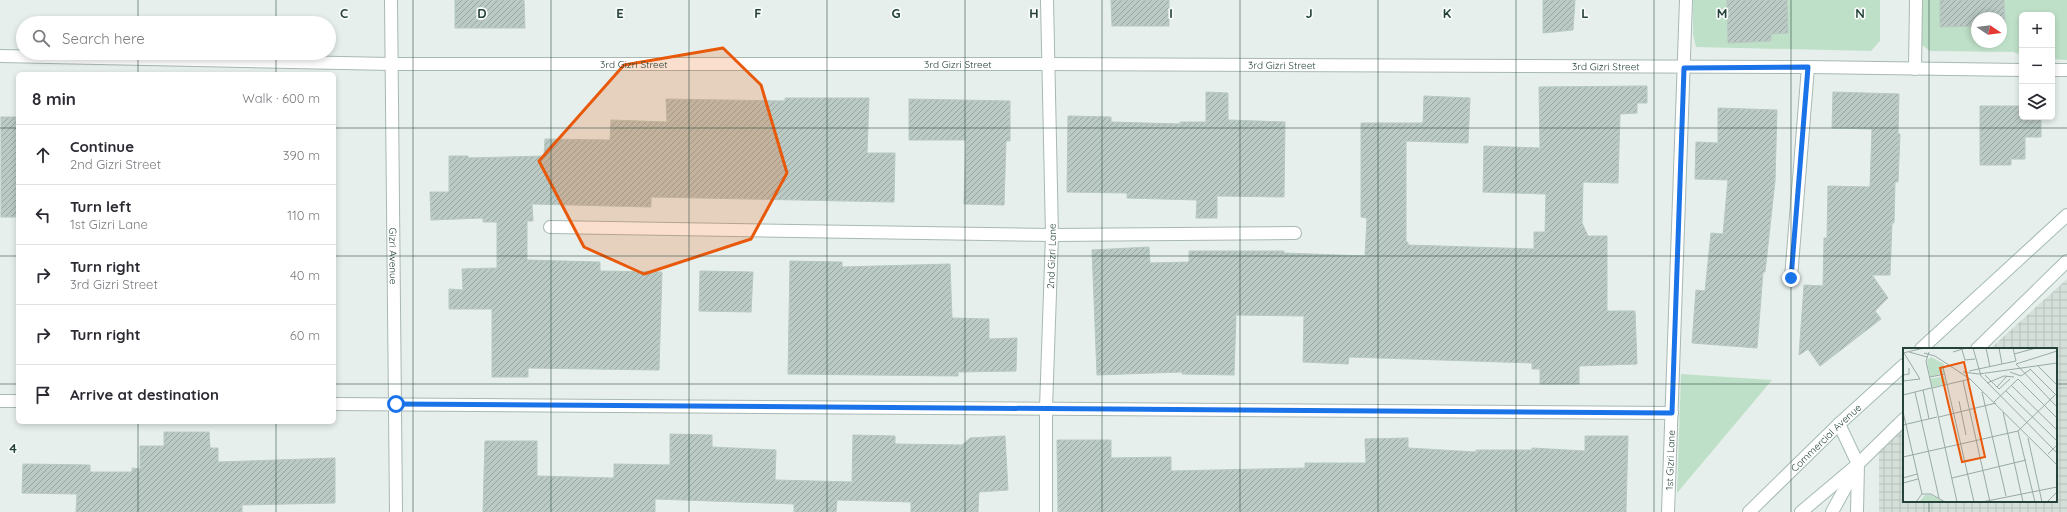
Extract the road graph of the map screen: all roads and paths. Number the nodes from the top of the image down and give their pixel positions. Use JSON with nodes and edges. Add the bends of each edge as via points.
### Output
{"nodes":[{"id":1,"x":391,"y":0,"type":"edge"},
{"id":2,"x":1047,"y":0,"type":"edge"},
{"id":3,"x":1686,"y":0,"type":"edge"},
{"id":4,"x":1916,"y":0,"type":"edge"},
{"id":5,"x":0,"y":56,"type":"edge"},
{"id":6,"x":16,"y":56,"type":"edge"},
{"id":7,"x":196,"y":60,"type":"edge"},
{"id":8,"x":391,"y":64,"type":"junction"},
{"id":9,"x":1048,"y":64,"type":"junction"},
{"id":10,"x":1808,"y":67,"type":"junction"},
{"id":11,"x":1684,"y":68,"type":"junction"},
{"id":12,"x":1915,"y":69,"type":"junction"},
{"id":13,"x":2019,"y":70,"type":"edge"},
{"id":14,"x":2055,"y":70,"type":"edge"},
{"id":15,"x":2067,"y":70,"type":"edge"},
{"id":16,"x":2067,"y":215,"type":"edge"},
{"id":17,"x":550,"y":227,"type":"dead end"},
{"id":18,"x":1295,"y":233,"type":"dead end"},
{"id":19,"x":1052,"y":236,"type":"junction"},
{"id":20,"x":2067,"y":261,"type":"edge"},
{"id":21,"x":1791,"y":278,"type":"dead end"},
{"id":22,"x":1922,"y":348,"type":"edge"},
{"id":23,"x":1978,"y":348,"type":"edge"},
{"id":24,"x":1903,"y":366,"type":"edge"},
{"id":25,"x":0,"y":401,"type":"edge"},
{"id":26,"x":16,"y":401,"type":"edge"},
{"id":27,"x":336,"y":404,"type":"edge"},
{"id":28,"x":396,"y":404,"type":"junction"},
{"id":29,"x":1046,"y":408,"type":"junction"},
{"id":30,"x":1672,"y":413,"type":"junction"},
{"id":31,"x":1903,"y":420,"type":"edge"},
{"id":32,"x":1839,"y":424,"type":"junction"},
{"id":33,"x":1858,"y":464,"type":"junction"},
{"id":34,"x":396,"y":512,"type":"edge"},
{"id":35,"x":1046,"y":512,"type":"edge"},
{"id":36,"x":1668,"y":512,"type":"edge"},
{"id":37,"x":1749,"y":512,"type":"edge"},
{"id":38,"x":1801,"y":512,"type":"edge"},
{"id":39,"x":1832,"y":512,"type":"edge"},
{"id":40,"x":1857,"y":512,"type":"edge"}],
"edges":[{"from":1,"to":8,"type":"street","name":"Gizri Avenue"},
{"from":2,"to":9,"type":"street","name":"2nd Gizri Lane"},
{"from":3,"to":11,"type":"street","name":"1st Gizri Lane"},
{"from":4,"to":12,"type":"street"},
{"from":5,"to":6,"type":"street","name":"3rd Gizri Street"},
{"from":7,"to":8,"type":"street","name":"3rd Gizri Street"},
{"from":8,"to":9,"type":"street","name":"3rd Gizri Street"},
{"from":8,"to":28,"type":"street","name":"Gizri Avenue"},
{"from":9,"to":11,"type":"street","name":"3rd Gizri Street"},
{"from":9,"to":19,"type":"street","name":"2nd Gizri Lane"},
{"from":10,"to":11,"type":"street","name":"3rd Gizri Street"},
{"from":10,"to":12,"type":"street","name":"3rd Gizri Street"},
{"from":10,"to":21,"type":"street"},
{"from":11,"to":30,"type":"street","name":"1st Gizri Lane"},
{"from":12,"to":13,"type":"street","name":"3rd Gizri Street"},
{"from":14,"to":15,"type":"street"},
{"from":16,"to":22,"type":"street"},
{"from":17,"to":19,"type":"street"},
{"from":18,"to":19,"type":"street"},
{"from":19,"to":29,"type":"street","name":"2nd Gizri Lane"},
{"from":20,"to":23,"type":"street"},
{"from":24,"to":32,"type":"street","name":"Commercial Avenue"},
{"from":25,"to":26,"type":"street"},
{"from":27,"to":28,"type":"street"},
{"from":28,"to":29,"type":"street"},
{"from":28,"to":34,"type":"street","name":"Gizri Avenue"},
{"from":29,"to":30,"type":"street"},
{"from":29,"to":35,"type":"street","name":"2nd Gizri Lane"},
{"from":30,"to":36,"type":"street","name":"1st Gizri Lane"},
{"from":31,"to":33,"type":"street"},
{"from":32,"to":33,"type":"street"},
{"from":32,"to":37,"type":"street","name":"Commercial Avenue"},
{"from":33,"to":38,"type":"street"},
{"from":33,"to":39,"type":"street"},
{"from":33,"to":40,"type":"street"}]}
